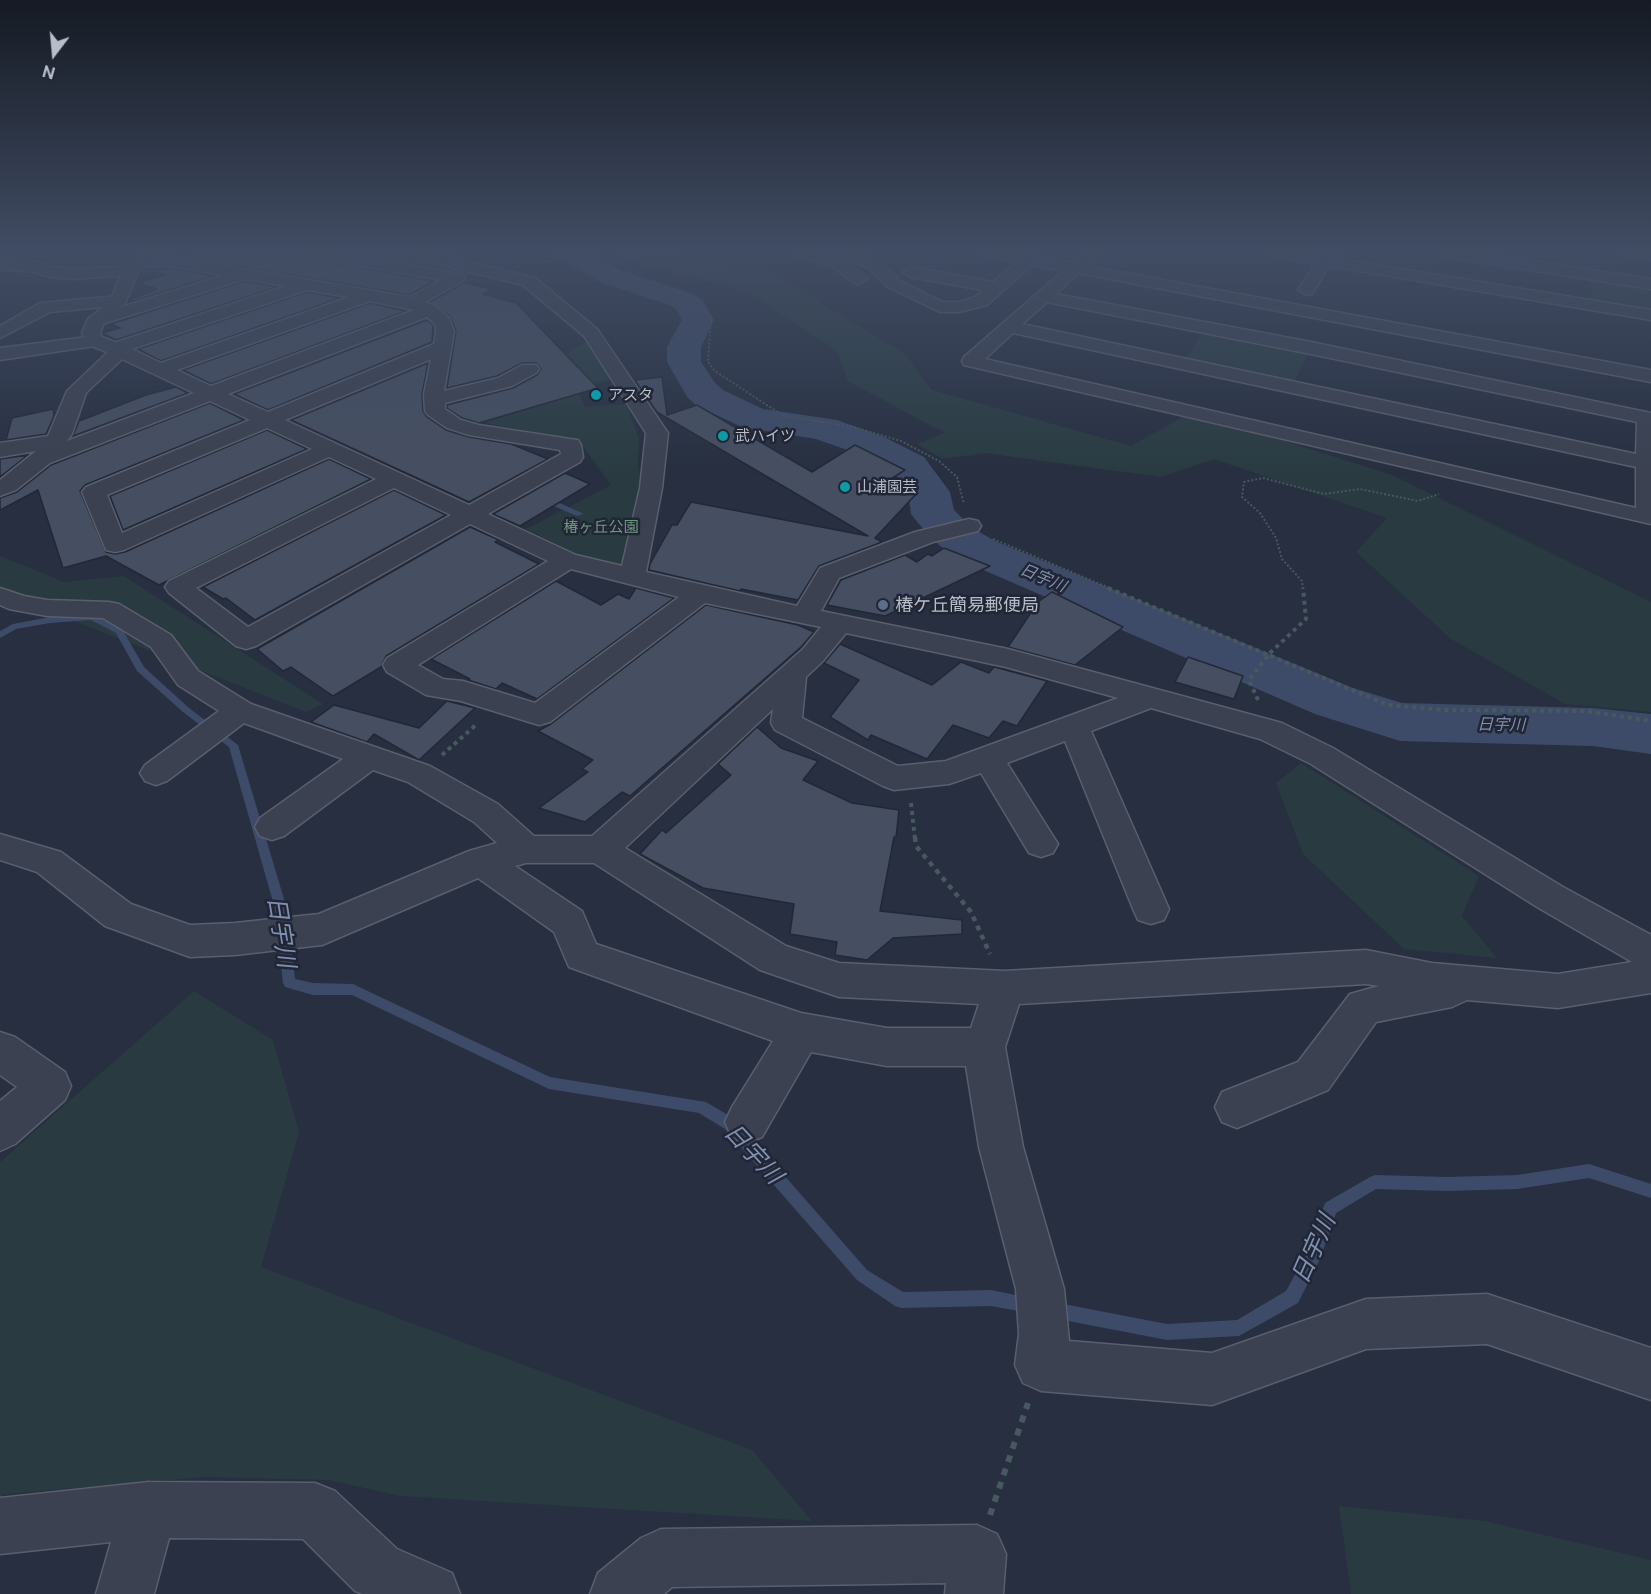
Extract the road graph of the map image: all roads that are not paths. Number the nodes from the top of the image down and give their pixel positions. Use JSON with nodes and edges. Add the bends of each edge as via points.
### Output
{"nodes":[{"id":1,"x":94,"y":326,"type":"edge"},
{"id":2,"x":182,"y":326,"type":"edge"},
{"id":3,"x":282,"y":326,"type":"edge"},
{"id":4,"x":375,"y":326,"type":"edge"},
{"id":5,"x":444,"y":326,"type":"edge"},
{"id":6,"x":583,"y":326,"type":"edge"},
{"id":7,"x":1198,"y":326,"type":"edge"},
{"id":8,"x":1325,"y":326,"type":"edge"},
{"id":9,"x":1382,"y":326,"type":"edge"},
{"id":10,"x":1010,"y":327,"type":"joint"},
{"id":11,"x":95,"y":341,"type":"junction"},
{"id":12,"x":441,"y":348,"type":"junction"},
{"id":13,"x":1311,"y":348,"type":"junction"},
{"id":14,"x":118,"y":350,"type":"junction"},
{"id":15,"x":0,"y":354,"type":"edge"},
{"id":16,"x":162,"y":369,"type":"junction"},
{"id":17,"x":529,"y":369,"type":"dead end"},
{"id":18,"x":1651,"y":376,"type":"edge"},
{"id":19,"x":213,"y":394,"type":"junction"},
{"id":20,"x":434,"y":400,"type":"junction"},
{"id":21,"x":1281,"y":408,"type":"junction"},
{"id":22,"x":1649,"y":418,"type":"edge"},
{"id":23,"x":265,"y":420,"type":"junction"},
{"id":24,"x":56,"y":441,"type":"junction"},
{"id":25,"x":329,"y":449,"type":"junction"},
{"id":26,"x":0,"y":450,"type":"edge"},
{"id":27,"x":42,"y":458,"type":"junction"},
{"id":28,"x":1649,"y":464,"type":"edge"},
{"id":29,"x":394,"y":479,"type":"junction"},
{"id":30,"x":0,"y":489,"type":"edge"},
{"id":31,"x":469,"y":516,"type":"junction"},
{"id":32,"x":969,"y":526,"type":"road end"},
{"id":33,"x":567,"y":560,"type":"junction"},
{"id":34,"x":632,"y":578,"type":"junction"},
{"id":35,"x":700,"y":594,"type":"junction"},
{"id":36,"x":0,"y":596,"type":"edge"},
{"id":37,"x":805,"y":615,"type":"junction"},
{"id":38,"x":840,"y":622,"type":"junction"},
{"id":39,"x":792,"y":675,"type":"junction"},
{"id":40,"x":1151,"y":698,"type":"junction"},
{"id":41,"x":235,"y":714,"type":"junction"},
{"id":42,"x":1074,"y":726,"type":"junction"},
{"id":43,"x":369,"y":756,"type":"junction"},
{"id":44,"x":988,"y":758,"type":"junction"},
{"id":45,"x":156,"y":773,"type":"dead end"},
{"id":46,"x":272,"y":827,"type":"dead end"},
{"id":47,"x":1041,"y":844,"type":"dead end"},
{"id":48,"x":0,"y":847,"type":"edge"},
{"id":49,"x":525,"y":849,"type":"junction"},
{"id":50,"x":600,"y":850,"type":"junction"},
{"id":51,"x":481,"y":861,"type":"junction"},
{"id":52,"x":1152,"y":909,"type":"dead end"},
{"id":53,"x":1651,"y":954,"type":"edge"},
{"id":54,"x":1651,"y":976,"type":"edge"},
{"id":55,"x":1484,"y":985,"type":"junction"},
{"id":56,"x":1005,"y":988,"type":"junction"},
{"id":57,"x":801,"y":1032,"type":"junction"},
{"id":58,"x":984,"y":1047,"type":"junction"},
{"id":59,"x":0,"y":1052,"type":"edge"},
{"id":60,"x":1236,"y":1107,"type":"dead end"},
{"id":61,"x":747,"y":1122,"type":"dead end"},
{"id":62,"x":0,"y":1130,"type":"edge"},
{"id":63,"x":1651,"y":1374,"type":"edge"},
{"id":64,"x":150,"y":1510,"type":"junction"},
{"id":65,"x":0,"y":1526,"type":"edge"},
{"id":66,"x":975,"y":1574,"type":"edge"},
{"id":67,"x":126,"y":1594,"type":"edge"},
{"id":68,"x":431,"y":1594,"type":"edge"},
{"id":69,"x":619,"y":1594,"type":"edge"}],
"edges":[{"from":1,"to":11,"type":"street","via":[[91,333]]},
{"from":2,"to":14,"type":"street"},
{"from":3,"to":16,"type":"street"},
{"from":4,"to":19,"type":"street"},
{"from":5,"to":12,"type":"street"},
{"from":6,"to":34,"type":"street","via":[[657,433],[651,488]]},
{"from":7,"to":13,"type":"street"},
{"from":8,"to":13,"type":"street"},
{"from":9,"to":18,"type":"street"},
{"from":10,"to":21,"type":"street"},
{"from":10,"to":21,"type":"street","via":[[971,360]]},
{"from":11,"to":14,"type":"street"},
{"from":11,"to":15,"type":"street"},
{"from":12,"to":20,"type":"street"},
{"from":12,"to":23,"type":"street"},
{"from":13,"to":21,"type":"street"},
{"from":13,"to":22,"type":"street"},
{"from":14,"to":16,"type":"street"},
{"from":14,"to":24,"type":"street","via":[[77,391]]},
{"from":16,"to":19,"type":"street"},
{"from":17,"to":20,"type":"street","via":[[505,382]]},
{"from":19,"to":23,"type":"street"},
{"from":19,"to":27,"type":"street"},
{"from":20,"to":31,"type":"street","via":[[435,411],[454,424],[570,446],[572,457]]},
{"from":21,"to":28,"type":"street"},
{"from":21,"to":28,"type":"street","via":[[1483,479],[1648,518]]},
{"from":22,"to":28,"type":"street"},
{"from":23,"to":25,"type":"street"},
{"from":23,"to":25,"type":"street","via":[[94,492],[116,545]]},
{"from":24,"to":26,"type":"street"},
{"from":24,"to":27,"type":"street"},
{"from":25,"to":29,"type":"street"},
{"from":27,"to":30,"type":"street"},
{"from":29,"to":31,"type":"street"},
{"from":29,"to":31,"type":"street","via":[[178,587],[246,639]]},
{"from":31,"to":33,"type":"street"},
{"from":32,"to":37,"type":"street","via":[[924,537],[829,573]]},
{"from":33,"to":34,"type":"street"},
{"from":33,"to":35,"type":"street","via":[[397,665],[436,688],[463,691],[539,715]]},
{"from":34,"to":35,"type":"street"},
{"from":35,"to":37,"type":"street"},
{"from":36,"to":41,"type":"street","via":[[47,608],[109,610],[161,641],[188,678]]},
{"from":37,"to":38,"type":"street"},
{"from":38,"to":39,"type":"street"},
{"from":38,"to":40,"type":"street","via":[[1008,658]]},
{"from":39,"to":44,"type":"street","via":[[786,723],[894,778],[949,772]]},
{"from":39,"to":50,"type":"street"},
{"from":40,"to":42,"type":"street"},
{"from":40,"to":53,"type":"street","via":[[1271,731],[1322,756],[1550,897]]},
{"from":41,"to":43,"type":"street"},
{"from":41,"to":45,"type":"street"},
{"from":42,"to":44,"type":"street"},
{"from":42,"to":52,"type":"street"},
{"from":43,"to":46,"type":"street"},
{"from":43,"to":49,"type":"street","via":[[419,774],[486,813]]},
{"from":44,"to":47,"type":"street"},
{"from":48,"to":51,"type":"street","via":[[49,861],[118,915],[190,941],[322,929]]},
{"from":49,"to":50,"type":"street"},
{"from":49,"to":51,"type":"street"},
{"from":50,"to":56,"type":"street","via":[[774,958],[839,980]]},
{"from":51,"to":57,"type":"street","via":[[569,922],[582,955]]},
{"from":54,"to":55,"type":"street","via":[[1558,991]]},
{"from":55,"to":56,"type":"street","via":[[1431,980],[1366,967]]},
{"from":55,"to":60,"type":"street","via":[[1364,1007],[1313,1076]]},
{"from":56,"to":58,"type":"street"},
{"from":57,"to":58,"type":"street","via":[[886,1047]]},
{"from":57,"to":61,"type":"street"},
{"from":58,"to":63,"type":"street","via":[[1001,1147],[1041,1329],[1212,1379],[1366,1324],[1487,1319]]},
{"from":59,"to":62,"type":"street","via":[[50,1086]]},
{"from":64,"to":65,"type":"street"},
{"from":64,"to":67,"type":"street"},
{"from":64,"to":68,"type":"street","via":[[315,1511],[376,1570]]},
{"from":66,"to":69,"type":"street","via":[[661,1558]]}]}
